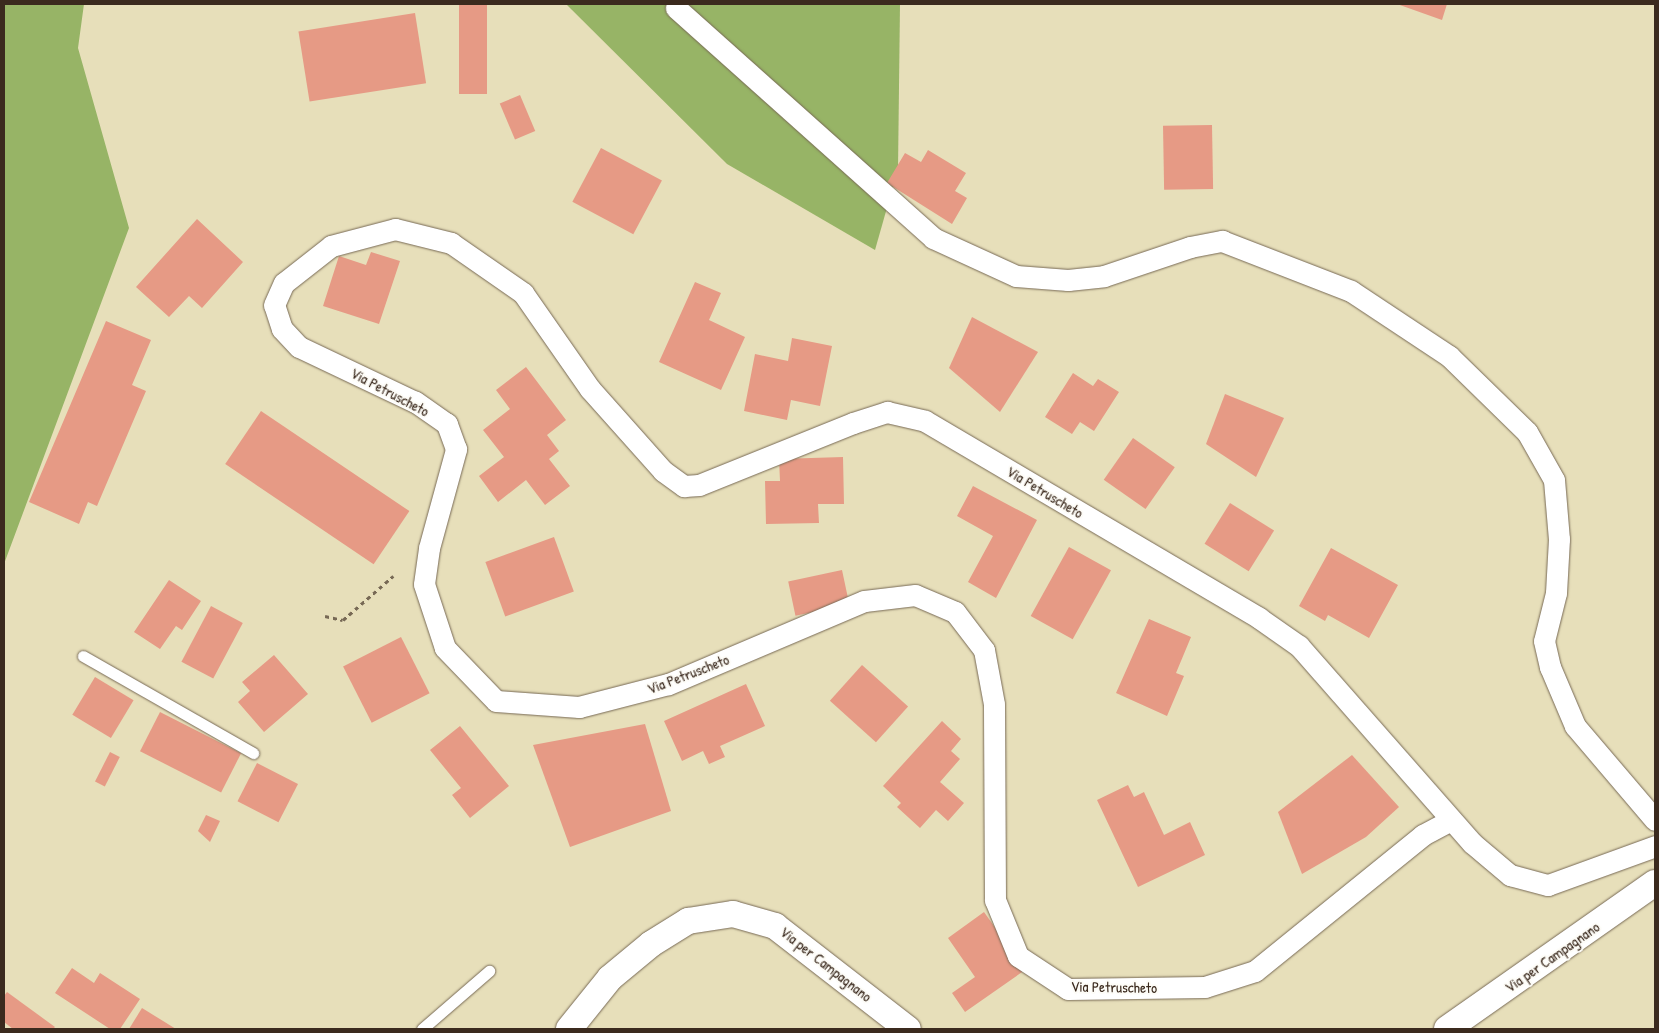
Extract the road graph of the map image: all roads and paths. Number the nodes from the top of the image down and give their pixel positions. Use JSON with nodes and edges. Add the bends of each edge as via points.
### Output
{"nodes":[{"id":1,"x":676,"y":8,"type":"dead end"},
{"id":2,"x":393,"y":576,"type":"dead end"},
{"id":3,"x":325,"y":616,"type":"dead end"},
{"id":4,"x":83,"y":656,"type":"dead end"},
{"id":5,"x":253,"y":753,"type":"dead end"},
{"id":6,"x":1451,"y":820,"type":"junction"},
{"id":7,"x":1655,"y":820,"type":"edge"},
{"id":8,"x":1655,"y":846,"type":"edge"},
{"id":9,"x":1655,"y":883,"type":"edge"},
{"id":10,"x":489,"y":971,"type":"dead end"},
{"id":11,"x":422,"y":1029,"type":"edge"},
{"id":12,"x":569,"y":1029,"type":"edge"},
{"id":13,"x":908,"y":1029,"type":"edge"},
{"id":14,"x":1447,"y":1029,"type":"edge"}],
"edges":[{"from":1,"to":7,"type":"street","via":[[933,238],[1016,276],[1068,280],[1104,276],[1190,247],[1222,242],[1351,292],[1449,356],[1527,432],[1554,480],[1559,539],[1556,593],[1544,641],[1550,667],[1575,726]]},
{"from":2,"to":3,"type":"path","via":[[343,620]]},
{"from":4,"to":5,"type":"lane"},
{"from":6,"to":6,"type":"street","name":"Via Petruscheto","via":[[1299,646],[1259,618],[925,421],[887,412],[699,485],[684,486],[663,471],[590,389],[523,293],[451,243],[395,229],[331,246],[284,284],[274,305],[282,329],[299,347],[415,402],[447,424],[456,449],[429,548],[424,584],[446,648],[496,702],[579,707],[668,684],[864,601],[915,595],[955,612],[984,650],[994,704],[995,900],[1018,956],[1068,989],[1205,988],[1255,971],[1423,835]]},
{"from":6,"to":8,"type":"street","name":"Via Petruscheto","via":[[1472,843],[1510,874],[1548,885]]},
{"from":9,"to":14,"type":"street","name":"Via per Campagnano"},
{"from":10,"to":11,"type":"lane"},
{"from":12,"to":13,"type":"street","name":"Via per Campagnano","via":[[610,978],[651,944],[688,921],[733,914],[776,926]]}]}
